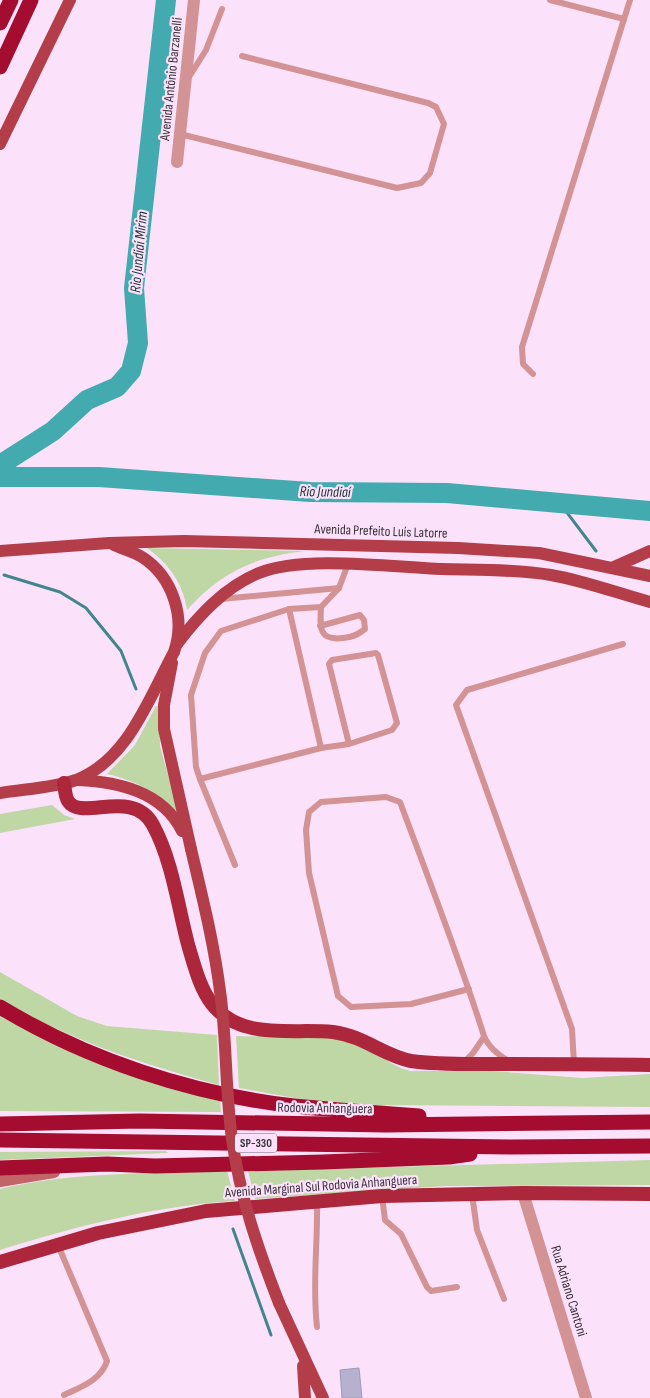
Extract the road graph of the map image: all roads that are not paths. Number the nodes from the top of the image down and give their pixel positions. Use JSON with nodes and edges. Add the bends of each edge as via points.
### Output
{"nodes":[{"id":1,"x":11,"y":0,"type":"edge"},
{"id":2,"x":31,"y":0,"type":"edge"},
{"id":3,"x":70,"y":0,"type":"edge"},
{"id":4,"x":194,"y":0,"type":"edge"},
{"id":5,"x":550,"y":0,"type":"edge"},
{"id":6,"x":630,"y":0,"type":"edge"},
{"id":7,"x":222,"y":9,"type":"dead end"},
{"id":8,"x":624,"y":19,"type":"junction"},
{"id":9,"x":0,"y":23,"type":"edge"},
{"id":10,"x":242,"y":56,"type":"dead end"},
{"id":11,"x":0,"y":67,"type":"edge"},
{"id":12,"x":185,"y":82,"type":"junction"},
{"id":13,"x":180,"y":134,"type":"junction"},
{"id":14,"x":0,"y":144,"type":"edge"},
{"id":15,"x":177,"y":162,"type":"dead end"},
{"id":16,"x":533,"y":374,"type":"dead end"},
{"id":17,"x":109,"y":543,"type":"junction"},
{"id":18,"x":0,"y":551,"type":"edge"},
{"id":19,"x":650,"y":551,"type":"edge"},
{"id":20,"x":348,"y":564,"type":"junction"},
{"id":21,"x":614,"y":567,"type":"junction"},
{"id":22,"x":650,"y":576,"type":"edge"},
{"id":23,"x":339,"y":588,"type":"junction"},
{"id":24,"x":217,"y":600,"type":"junction"},
{"id":25,"x":650,"y":602,"type":"edge"},
{"id":26,"x":321,"y":607,"type":"junction"},
{"id":27,"x":289,"y":609,"type":"junction"},
{"id":28,"x":320,"y":626,"type":"junction"},
{"id":29,"x":623,"y":644,"type":"dead end"},
{"id":30,"x":175,"y":648,"type":"junction"},
{"id":31,"x":349,"y":744,"type":"junction"},
{"id":32,"x":321,"y":748,"type":"junction"},
{"id":33,"x":200,"y":779,"type":"junction"},
{"id":34,"x":70,"y":781,"type":"junction"},
{"id":35,"x":0,"y":793,"type":"edge"},
{"id":36,"x":191,"y":849,"type":"junction"},
{"id":37,"x":235,"y":866,"type":"dead end"},
{"id":38,"x":469,"y":989,"type":"junction"},
{"id":39,"x":0,"y":1007,"type":"edge"},
{"id":40,"x":484,"y":1036,"type":"junction"},
{"id":41,"x":462,"y":1064,"type":"junction"},
{"id":42,"x":514,"y":1064,"type":"junction"},
{"id":43,"x":574,"y":1064,"type":"junction"},
{"id":44,"x":650,"y":1065,"type":"edge"},
{"id":45,"x":650,"y":1122,"type":"edge"},
{"id":46,"x":0,"y":1124,"type":"edge"},
{"id":47,"x":507,"y":1124,"type":"junction"},
{"id":48,"x":0,"y":1140,"type":"edge"},
{"id":49,"x":650,"y":1146,"type":"edge"},
{"id":50,"x":511,"y":1147,"type":"junction"},
{"id":51,"x":108,"y":1164,"type":"junction"},
{"id":52,"x":0,"y":1168,"type":"edge"},
{"id":53,"x":0,"y":1181,"type":"edge"},
{"id":54,"x":523,"y":1193,"type":"junction"},
{"id":55,"x":472,"y":1194,"type":"junction"},
{"id":56,"x":650,"y":1194,"type":"edge"},
{"id":57,"x":382,"y":1196,"type":"junction"},
{"id":58,"x":317,"y":1201,"type":"junction"},
{"id":59,"x":58,"y":1244,"type":"junction"},
{"id":60,"x":0,"y":1262,"type":"edge"},
{"id":61,"x":457,"y":1287,"type":"dead end"},
{"id":62,"x":504,"y":1299,"type":"dead end"},
{"id":63,"x":317,"y":1327,"type":"dead end"},
{"id":64,"x":304,"y":1358,"type":"junction"},
{"id":65,"x":64,"y":1396,"type":"dead end"},
{"id":66,"x":305,"y":1398,"type":"edge"},
{"id":67,"x":323,"y":1398,"type":"edge"},
{"id":68,"x":586,"y":1398,"type":"edge"}],
"edges":[{"from":1,"to":9,"type":"highway"},
{"from":2,"to":11,"type":"highway"},
{"from":3,"to":14,"type":"main road"},
{"from":4,"to":12,"type":"street","name":"Avenida Antônio Barzanelli"},
{"from":5,"to":8,"type":"lane"},
{"from":6,"to":8,"type":"lane"},
{"from":7,"to":12,"type":"lane","via":[[206,50]]},
{"from":8,"to":16,"type":"lane","via":[[522,347],[523,364]]},
{"from":10,"to":13,"type":"lane","via":[[428,102],[436,107],[444,124],[430,173],[422,183],[397,188]]},
{"from":12,"to":13,"type":"street","name":"Avenida Antônio Barzanelli"},
{"from":13,"to":15,"type":"street","name":"Avenida Antônio Barzanelli"},
{"from":17,"to":18,"type":"main road","name":"Avenida Prefeito Luís Latorre"},
{"from":17,"to":21,"type":"main road","name":"Avenida Prefeito Luís Latorre","via":[[194,541],[476,549],[540,553]]},
{"from":17,"to":30,"type":"main road","via":[[142,557],[167,581],[177,608]]},
{"from":19,"to":21,"type":"main road"},
{"from":20,"to":23,"type":"lane"},
{"from":20,"to":24,"type":"main road","via":[[290,565],[260,572],[240,582]]},
{"from":20,"to":25,"type":"main road","via":[[551,575]]},
{"from":21,"to":22,"type":"main road","name":"Avenida Prefeito Luís Latorre"},
{"from":23,"to":24,"type":"lane"},
{"from":23,"to":26,"type":"lane"},
{"from":24,"to":30,"type":"main road","via":[[197,619]]},
{"from":26,"to":27,"type":"lane"},
{"from":26,"to":28,"type":"lane"},
{"from":27,"to":32,"type":"lane"},
{"from":27,"to":33,"type":"lane","via":[[221,631],[205,653],[191,695],[196,767]]},
{"from":28,"to":28,"type":"lane","via":[[331,640],[355,637],[365,629],[360,615]]},
{"from":29,"to":43,"type":"lane","via":[[467,690],[456,705],[572,1029]]},
{"from":30,"to":34,"type":"main road","via":[[128,739],[95,771]]},
{"from":30,"to":36,"type":"main road","via":[[164,705],[164,729]]},
{"from":31,"to":31,"type":"lane","via":[[329,664],[332,660],[376,653],[397,723],[392,730]]},
{"from":31,"to":32,"type":"lane"},
{"from":32,"to":33,"type":"lane"},
{"from":33,"to":37,"type":"lane"},
{"from":34,"to":35,"type":"main road"},
{"from":34,"to":36,"type":"main road","via":[[122,786],[150,797],[172,816]]},
{"from":34,"to":41,"type":"highway","via":[[68,802],[74,807],[132,807],[142,811],[151,821],[169,867],[202,989],[222,1016],[262,1031],[332,1032],[354,1036],[411,1060]]},
{"from":36,"to":64,"type":"main road","bridge":true,"via":[[221,993],[229,1114],[238,1176],[255,1241]]},
{"from":38,"to":38,"type":"lane","via":[[400,802],[386,797],[321,802],[309,812],[306,830],[309,873],[338,996],[351,1007],[411,1004]]},
{"from":38,"to":40,"type":"lane"},
{"from":39,"to":47,"type":"highway","via":[[90,1052],[145,1072],[220,1093],[293,1105]]},
{"from":40,"to":41,"type":"lane"},
{"from":40,"to":42,"type":"lane","via":[[496,1055]]},
{"from":41,"to":42,"type":"highway"},
{"from":42,"to":43,"type":"highway"},
{"from":43,"to":44,"type":"highway"},
{"from":45,"to":47,"type":"highway","name":"Rodovia Anhanguera","number":"SP-330"},
{"from":46,"to":47,"type":"highway","name":"Rodovia Anhanguera","number":"SP-330","via":[[140,1121]]},
{"from":48,"to":50,"type":"highway","number":"SP-330"},
{"from":49,"to":50,"type":"highway","number":"SP-330"},
{"from":50,"to":51,"type":"highway","via":[[449,1157],[155,1166]]},
{"from":51,"to":52,"type":"highway"},
{"from":51,"to":53,"type":"main road"},
{"from":54,"to":55,"type":"highway","name":"Avenida Marginal Sul Rodovia Anhanguera"},
{"from":54,"to":56,"type":"highway","name":"Avenida Marginal Sul Rodovia Anhanguera"},
{"from":54,"to":68,"type":"street","name":"Rua Adriano Cantoni"},
{"from":55,"to":57,"type":"highway","name":"Avenida Marginal Sul Rodovia Anhanguera"},
{"from":55,"to":62,"type":"lane","via":[[477,1230]]},
{"from":57,"to":58,"type":"highway","name":"Avenida Marginal Sul Rodovia Anhanguera"},
{"from":57,"to":61,"type":"lane","via":[[385,1220],[401,1234],[427,1287],[431,1291]]},
{"from":58,"to":59,"type":"highway","name":"Avenida Marginal Sul Rodovia Anhanguera","via":[[206,1211]]},
{"from":58,"to":63,"type":"lane","via":[[318,1245],[313,1296]]},
{"from":59,"to":60,"type":"highway","name":"Avenida Marginal Sul Rodovia Anhanguera"},
{"from":59,"to":65,"type":"lane","via":[[106,1361],[104,1370],[94,1380]]},
{"from":64,"to":66,"type":"main road"},
{"from":64,"to":67,"type":"main road"}]}
